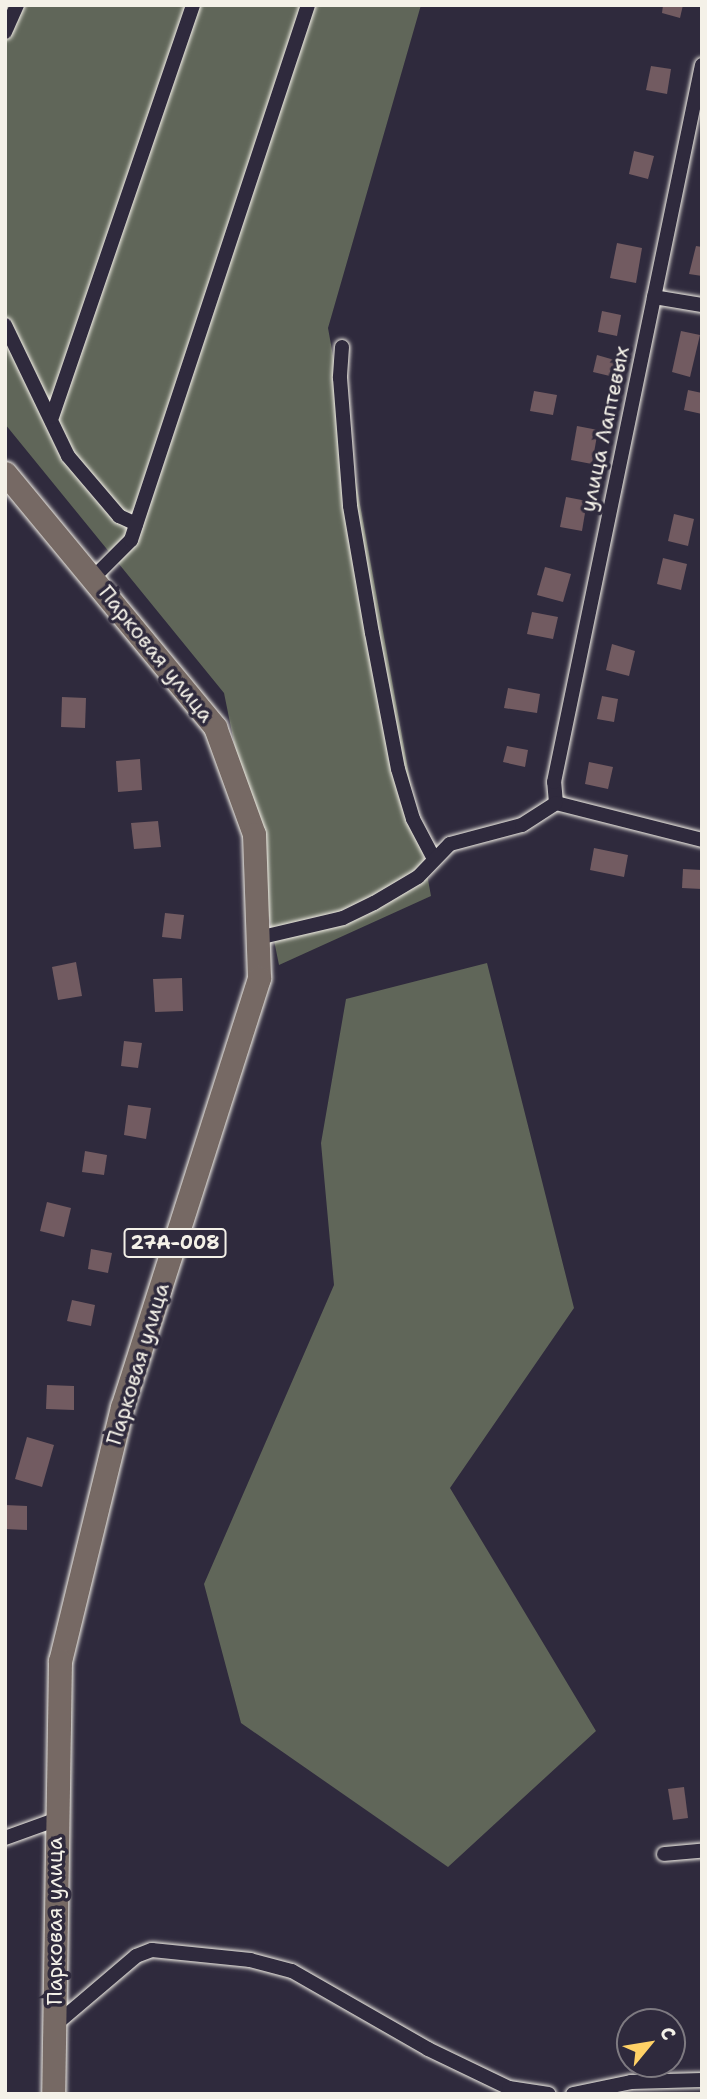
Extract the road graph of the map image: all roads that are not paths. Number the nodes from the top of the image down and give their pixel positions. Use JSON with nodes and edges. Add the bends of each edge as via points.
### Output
{"nodes":[{"id":1,"x":18,"y":5,"type":"edge"},
{"id":2,"x":193,"y":5,"type":"edge"},
{"id":3,"x":308,"y":5,"type":"edge"},
{"id":4,"x":5,"y":32,"type":"edge"},
{"id":5,"x":702,"y":65,"type":"edge"},
{"id":6,"x":654,"y":297,"type":"junction"},
{"id":7,"x":702,"y":305,"type":"edge"},
{"id":8,"x":5,"y":325,"type":"edge"},
{"id":9,"x":342,"y":347,"type":"dead end"},
{"id":10,"x":52,"y":417,"type":"junction"},
{"id":11,"x":5,"y":472,"type":"edge"},
{"id":12,"x":136,"y":524,"type":"junction"},
{"id":13,"x":94,"y":577,"type":"junction"},
{"id":14,"x":556,"y":803,"type":"junction"},
{"id":15,"x":702,"y":840,"type":"edge"},
{"id":16,"x":434,"y":859,"type":"junction"},
{"id":17,"x":258,"y":938,"type":"junction"},
{"id":18,"x":55,"y":1820,"type":"junction"},
{"id":19,"x":5,"y":1838,"type":"edge"},
{"id":20,"x":702,"y":1852,"type":"edge"},
{"id":21,"x":664,"y":1854,"type":"dead end"},
{"id":22,"x":55,"y":2025,"type":"junction"},
{"id":23,"x":702,"y":2080,"type":"edge"},
{"id":24,"x":53,"y":2094,"type":"edge"},
{"id":25,"x":549,"y":2094,"type":"edge"},
{"id":26,"x":573,"y":2094,"type":"edge"}],
"edges":[{"from":1,"to":4,"type":"street"},
{"from":2,"to":10,"type":"street"},
{"from":3,"to":12,"type":"street"},
{"from":5,"to":6,"type":"street","name":"улица Лаптевых"},
{"from":6,"to":7,"type":"street"},
{"from":6,"to":14,"type":"street","name":"улица Лаптевых","via":[[554,782]]},
{"from":8,"to":10,"type":"street"},
{"from":9,"to":16,"type":"street","via":[[340,378],[350,506],[372,633],[398,769],[413,819]]},
{"from":10,"to":12,"type":"street","via":[[68,456],[119,516]]},
{"from":11,"to":13,"type":"main road","name":"Парковая улица","number":"27А-008"},
{"from":12,"to":13,"type":"street","via":[[131,540]]},
{"from":13,"to":17,"type":"main road","name":"Парковая улица","number":"27А-008","via":[[215,727],[254,834]]},
{"from":14,"to":15,"type":"street"},
{"from":14,"to":16,"type":"street","via":[[522,825],[450,844]]},
{"from":16,"to":17,"type":"street","via":[[418,877],[353,913]]},
{"from":17,"to":18,"type":"main road","name":"Парковая улица","number":"27А-008","via":[[259,978],[122,1407],[60,1661]]},
{"from":18,"to":19,"type":"street"},
{"from":18,"to":22,"type":"main road","name":"Парковая улица","number":"27А-008"},
{"from":20,"to":21,"type":"street"},
{"from":22,"to":24,"type":"main road","name":"Парковая улица","number":"27А-008"},
{"from":22,"to":25,"type":"street","via":[[136,1956],[152,1950],[250,1960],[292,1971],[428,2049],[509,2088]]},
{"from":23,"to":26,"type":"street","via":[[631,2082]]}]}
